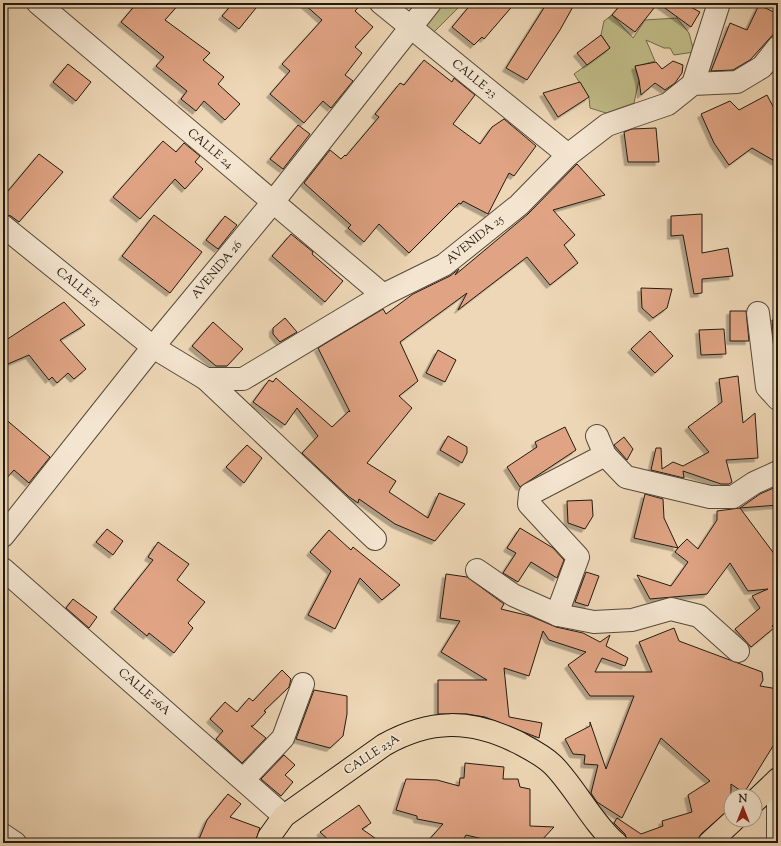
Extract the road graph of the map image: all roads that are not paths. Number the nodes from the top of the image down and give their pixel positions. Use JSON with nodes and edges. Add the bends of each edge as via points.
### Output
{"nodes":[{"id":1,"x":38,"y":3,"type":"edge"},
{"id":2,"x":381,"y":3,"type":"edge"},
{"id":3,"x":430,"y":3,"type":"edge"},
{"id":4,"x":719,"y":3,"type":"edge"},
{"id":5,"x":412,"y":28,"type":"junction"},
{"id":6,"x":778,"y":47,"type":"edge"},
{"id":7,"x":693,"y":84,"type":"junction"},
{"id":8,"x":568,"y":155,"type":"junction"},
{"id":9,"x":273,"y":202,"type":"junction"},
{"id":10,"x":3,"y":226,"type":"edge"},
{"id":11,"x":383,"y":295,"type":"junction"},
{"id":12,"x":758,"y":313,"type":"dead end"},
{"id":13,"x":153,"y":347,"type":"junction"},
{"id":14,"x":206,"y":379,"type":"junction"},
{"id":15,"x":778,"y":399,"type":"edge"},
{"id":16,"x":778,"y":472,"type":"edge"},
{"id":17,"x":3,"y":536,"type":"edge"},
{"id":18,"x":375,"y":539,"type":"dead end"},
{"id":19,"x":3,"y":569,"type":"edge"},
{"id":20,"x":477,"y":570,"type":"dead end"},
{"id":21,"x":558,"y":615,"type":"junction"},
{"id":22,"x":738,"y":651,"type":"dead end"},
{"id":23,"x":303,"y":684,"type":"dead end"},
{"id":24,"x":244,"y":779,"type":"junction"},
{"id":25,"x":778,"y":780,"type":"edge"},
{"id":26,"x":763,"y":794,"type":"edge"},
{"id":27,"x":284,"y":816,"type":"junction"},
{"id":28,"x":725,"y":828,"type":"edge"},
{"id":29,"x":3,"y":835,"type":"edge"},
{"id":30,"x":15,"y":843,"type":"edge"},
{"id":31,"x":267,"y":843,"type":"edge"},
{"id":32,"x":616,"y":843,"type":"edge"},
{"id":33,"x":709,"y":843,"type":"edge"},
{"id":34,"x":778,"y":843,"type":"edge"}],
"edges":[{"from":1,"to":9,"type":"street","name":"CALLE 24"},
{"from":2,"to":5,"type":"street","name":"CALLE 23"},
{"from":3,"to":5,"type":"street","name":"AVENIDA 26"},
{"from":4,"to":7,"type":"street"},
{"from":5,"to":8,"type":"street","name":"CALLE 23"},
{"from":5,"to":9,"type":"street","name":"AVENIDA 26"},
{"from":6,"to":7,"type":"street","via":[[762,67],[737,82]]},
{"from":7,"to":8,"type":"street","name":"AVENIDA 25","via":[[668,104],[607,125]]},
{"from":8,"to":11,"type":"street","name":"AVENIDA 25","via":[[519,205],[444,265]]},
{"from":9,"to":11,"type":"street","name":"CALLE 24"},
{"from":9,"to":13,"type":"street","name":"AVENIDA 26"},
{"from":10,"to":13,"type":"street","name":"CALLE 25"},
{"from":11,"to":14,"type":"street","name":"AVENIDA 25","via":[[243,379]]},
{"from":12,"to":15,"type":"street","via":[[767,387]]},
{"from":13,"to":14,"type":"street"},
{"from":13,"to":17,"type":"street","name":"AVENIDA 26"},
{"from":14,"to":18,"type":"street"},
{"from":16,"to":21,"type":"street","via":[[754,483],[733,497],[710,497],[626,477],[601,446],[530,494],[529,504],[578,557],[560,603]]},
{"from":19,"to":24,"type":"street","name":"CALLE 26A"},
{"from":20,"to":21,"type":"street","via":[[513,595]]},
{"from":21,"to":22,"type":"street","via":[[594,622],[632,620],[671,609],[699,616]]},
{"from":23,"to":24,"type":"street","via":[[283,738]]},
{"from":24,"to":27,"type":"street","name":"CALLE 26A"},
{"from":25,"to":26,"type":"main road"},
{"from":25,"to":34,"type":"street"},
{"from":27,"to":31,"type":"main road","name":"CALLE 23A"},
{"from":27,"to":32,"type":"main road","name":"CALLE 23A","via":[[402,735],[424,727],[451,724],[479,727],[535,752],[552,765]]},
{"from":28,"to":33,"type":"main road"},
{"from":29,"to":30,"type":"street"}]}
